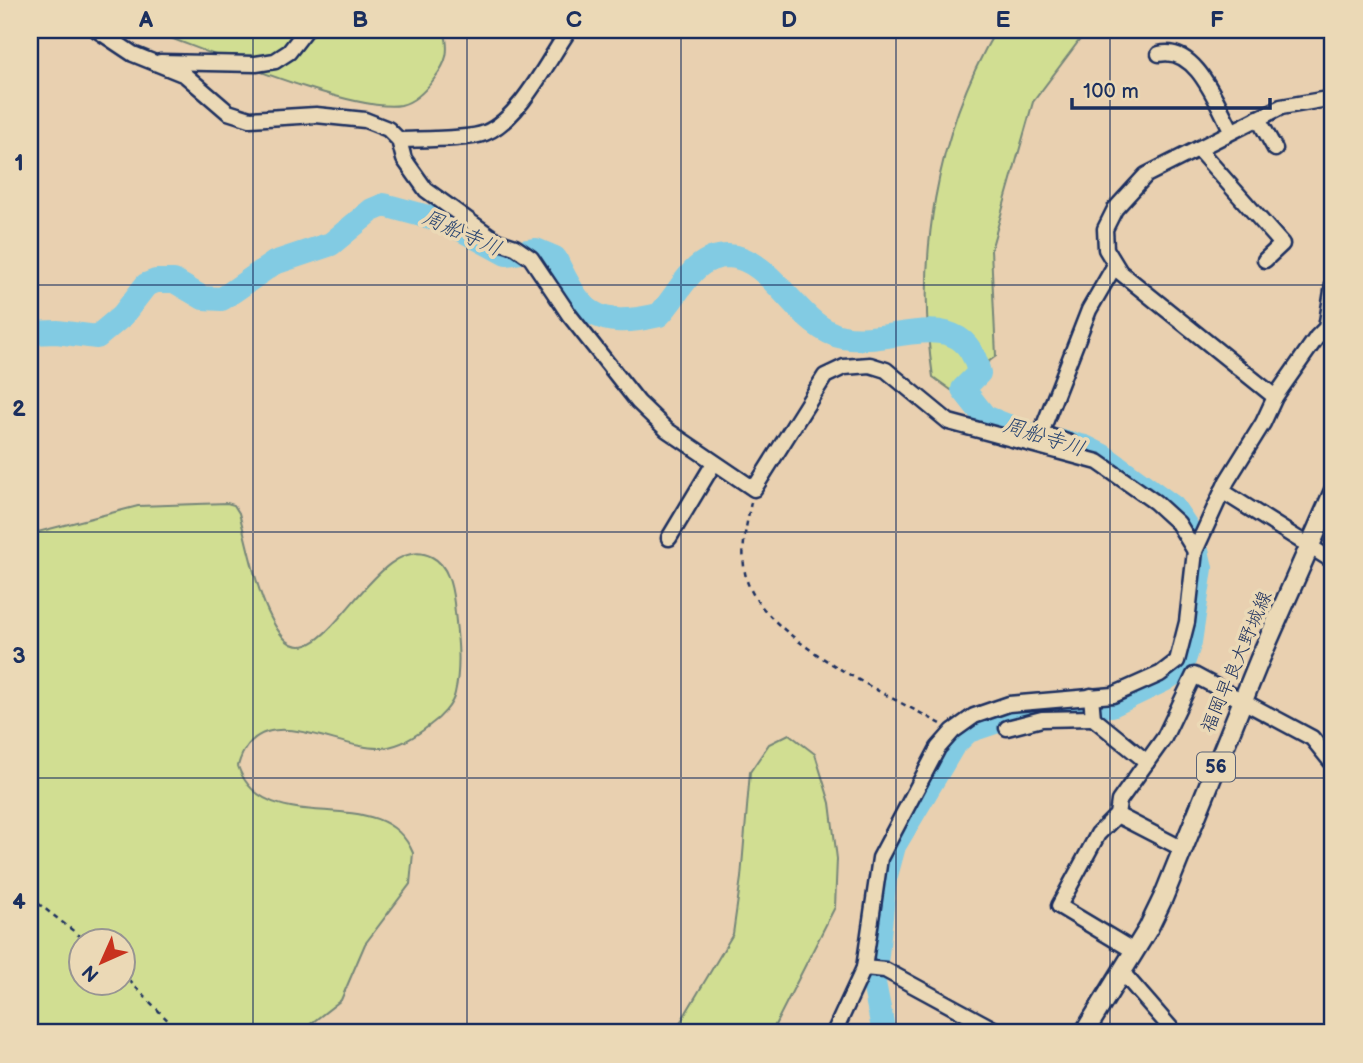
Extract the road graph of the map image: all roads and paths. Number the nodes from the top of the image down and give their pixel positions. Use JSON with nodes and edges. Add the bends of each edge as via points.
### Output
{"nodes":[{"id":1,"x":97,"y":30,"type":"edge"},
{"id":2,"x":306,"y":30,"type":"edge"},
{"id":3,"x":569,"y":30,"type":"edge"},
{"id":4,"x":1159,"y":54,"type":"dead end"},
{"id":5,"x":152,"y":62,"type":"junction"},
{"id":6,"x":1333,"y":98,"type":"edge"},
{"id":7,"x":1258,"y":118,"type":"junction"},
{"id":8,"x":1232,"y":131,"type":"junction"},
{"id":9,"x":400,"y":140,"type":"junction"},
{"id":10,"x":1198,"y":149,"type":"junction"},
{"id":11,"x":1275,"y":149,"type":"dead end"},
{"id":12,"x":1265,"y":261,"type":"dead end"},
{"id":13,"x":1115,"y":265,"type":"junction"},
{"id":14,"x":1333,"y":285,"type":"edge"},
{"id":15,"x":1330,"y":331,"type":"edge"},
{"id":16,"x":1275,"y":397,"type":"junction"},
{"id":17,"x":1074,"y":455,"type":"junction"},
{"id":18,"x":714,"y":463,"type":"junction"},
{"id":19,"x":754,"y":489,"type":"junction"},
{"id":20,"x":1222,"y":491,"type":"junction"},
{"id":21,"x":1333,"y":493,"type":"edge"},
{"id":22,"x":669,"y":538,"type":"dead end"},
{"id":23,"x":1198,"y":546,"type":"junction"},
{"id":24,"x":1309,"y":548,"type":"junction"},
{"id":25,"x":1333,"y":561,"type":"edge"},
{"id":26,"x":1243,"y":699,"type":"junction"},
{"id":27,"x":1092,"y":707,"type":"junction"},
{"id":28,"x":1007,"y":728,"type":"dead end"},
{"id":29,"x":953,"y":731,"type":"junction"},
{"id":30,"x":1147,"y":762,"type":"junction"},
{"id":31,"x":1333,"y":764,"type":"edge"},
{"id":32,"x":1118,"y":815,"type":"junction"},
{"id":33,"x":1182,"y":849,"type":"junction"},
{"id":34,"x":30,"y":897,"type":"edge"},
{"id":35,"x":67,"y":926,"type":"edge"},
{"id":36,"x":1134,"y":951,"type":"junction"},
{"id":37,"x":864,"y":968,"type":"junction"},
{"id":38,"x":1121,"y":971,"type":"junction"},
{"id":39,"x":136,"y":987,"type":"edge"},
{"id":40,"x":180,"y":1033,"type":"edge"},
{"id":41,"x":834,"y":1033,"type":"edge"},
{"id":42,"x":1002,"y":1033,"type":"edge"},
{"id":43,"x":1084,"y":1033,"type":"edge"},
{"id":44,"x":1175,"y":1033,"type":"edge"}],
"edges":[{"from":1,"to":5,"type":"street"},
{"from":2,"to":5,"type":"street","via":[[289,52],[275,61]]},
{"from":3,"to":9,"type":"street","via":[[514,112],[500,124],[484,134]]},
{"from":4,"to":8,"type":"street","via":[[1176,52],[1188,60]]},
{"from":5,"to":9,"type":"street","via":[[185,75],[213,102],[250,119],[316,115],[365,120],[388,129]]},
{"from":6,"to":7,"type":"street","via":[[1281,107]]},
{"from":7,"to":8,"type":"street"},
{"from":7,"to":11,"type":"street"},
{"from":8,"to":10,"type":"street"},
{"from":9,"to":18,"type":"street","via":[[412,175],[426,190],[497,241],[531,258],[638,402],[667,430]]},
{"from":10,"to":12,"type":"street","via":[[1286,240]]},
{"from":10,"to":13,"type":"street","via":[[1146,174],[1115,209],[1105,229],[1106,249]]},
{"from":13,"to":16,"type":"street"},
{"from":13,"to":17,"type":"street","via":[[1089,310],[1041,433],[1070,443]]},
{"from":14,"to":15,"type":"street"},
{"from":15,"to":16,"type":"street","via":[[1317,337]]},
{"from":16,"to":20,"type":"street"},
{"from":17,"to":19,"type":"street","via":[[948,422],[886,370],[870,365],[844,367],[825,376]]},
{"from":17,"to":23,"type":"street","via":[[1098,462],[1155,502]]},
{"from":18,"to":19,"type":"street"},
{"from":18,"to":22,"type":"street"},
{"from":19,"to":29,"type":"path","via":[[742,551],[748,582],[765,610],[792,637]]},
{"from":20,"to":23,"type":"street"},
{"from":20,"to":24,"type":"street"},
{"from":21,"to":24,"type":"main road","name":"福岡早良大野城線","number":"56"},
{"from":23,"to":27,"type":"street","via":[[1177,661]]},
{"from":24,"to":25,"type":"street"},
{"from":24,"to":26,"type":"main road","name":"福岡早良大野城線","number":"56"},
{"from":26,"to":30,"type":"street","via":[[1194,675],[1164,738]]},
{"from":26,"to":31,"type":"street","via":[[1312,738]]},
{"from":26,"to":33,"type":"main road","name":"福岡早良大野城線","number":"56"},
{"from":27,"to":28,"type":"street"},
{"from":27,"to":29,"type":"street","via":[[1009,704],[974,716]]},
{"from":27,"to":30,"type":"street"},
{"from":29,"to":37,"type":"street","via":[[938,748],[880,858]]},
{"from":30,"to":32,"type":"street","via":[[1119,801]]},
{"from":32,"to":33,"type":"street"},
{"from":32,"to":36,"type":"street","via":[[1098,834],[1059,906]]},
{"from":33,"to":36,"type":"main road","name":"福岡早良大野城線","number":"56"},
{"from":34,"to":35,"type":"path"},
{"from":36,"to":38,"type":"main road","name":"福岡早良大野城線","number":"56"},
{"from":37,"to":41,"type":"street"},
{"from":37,"to":42,"type":"street","via":[[885,970]]},
{"from":38,"to":43,"type":"main road","name":"福岡早良大野城線","number":"56"},
{"from":38,"to":44,"type":"street"},
{"from":39,"to":40,"type":"path"}]}
